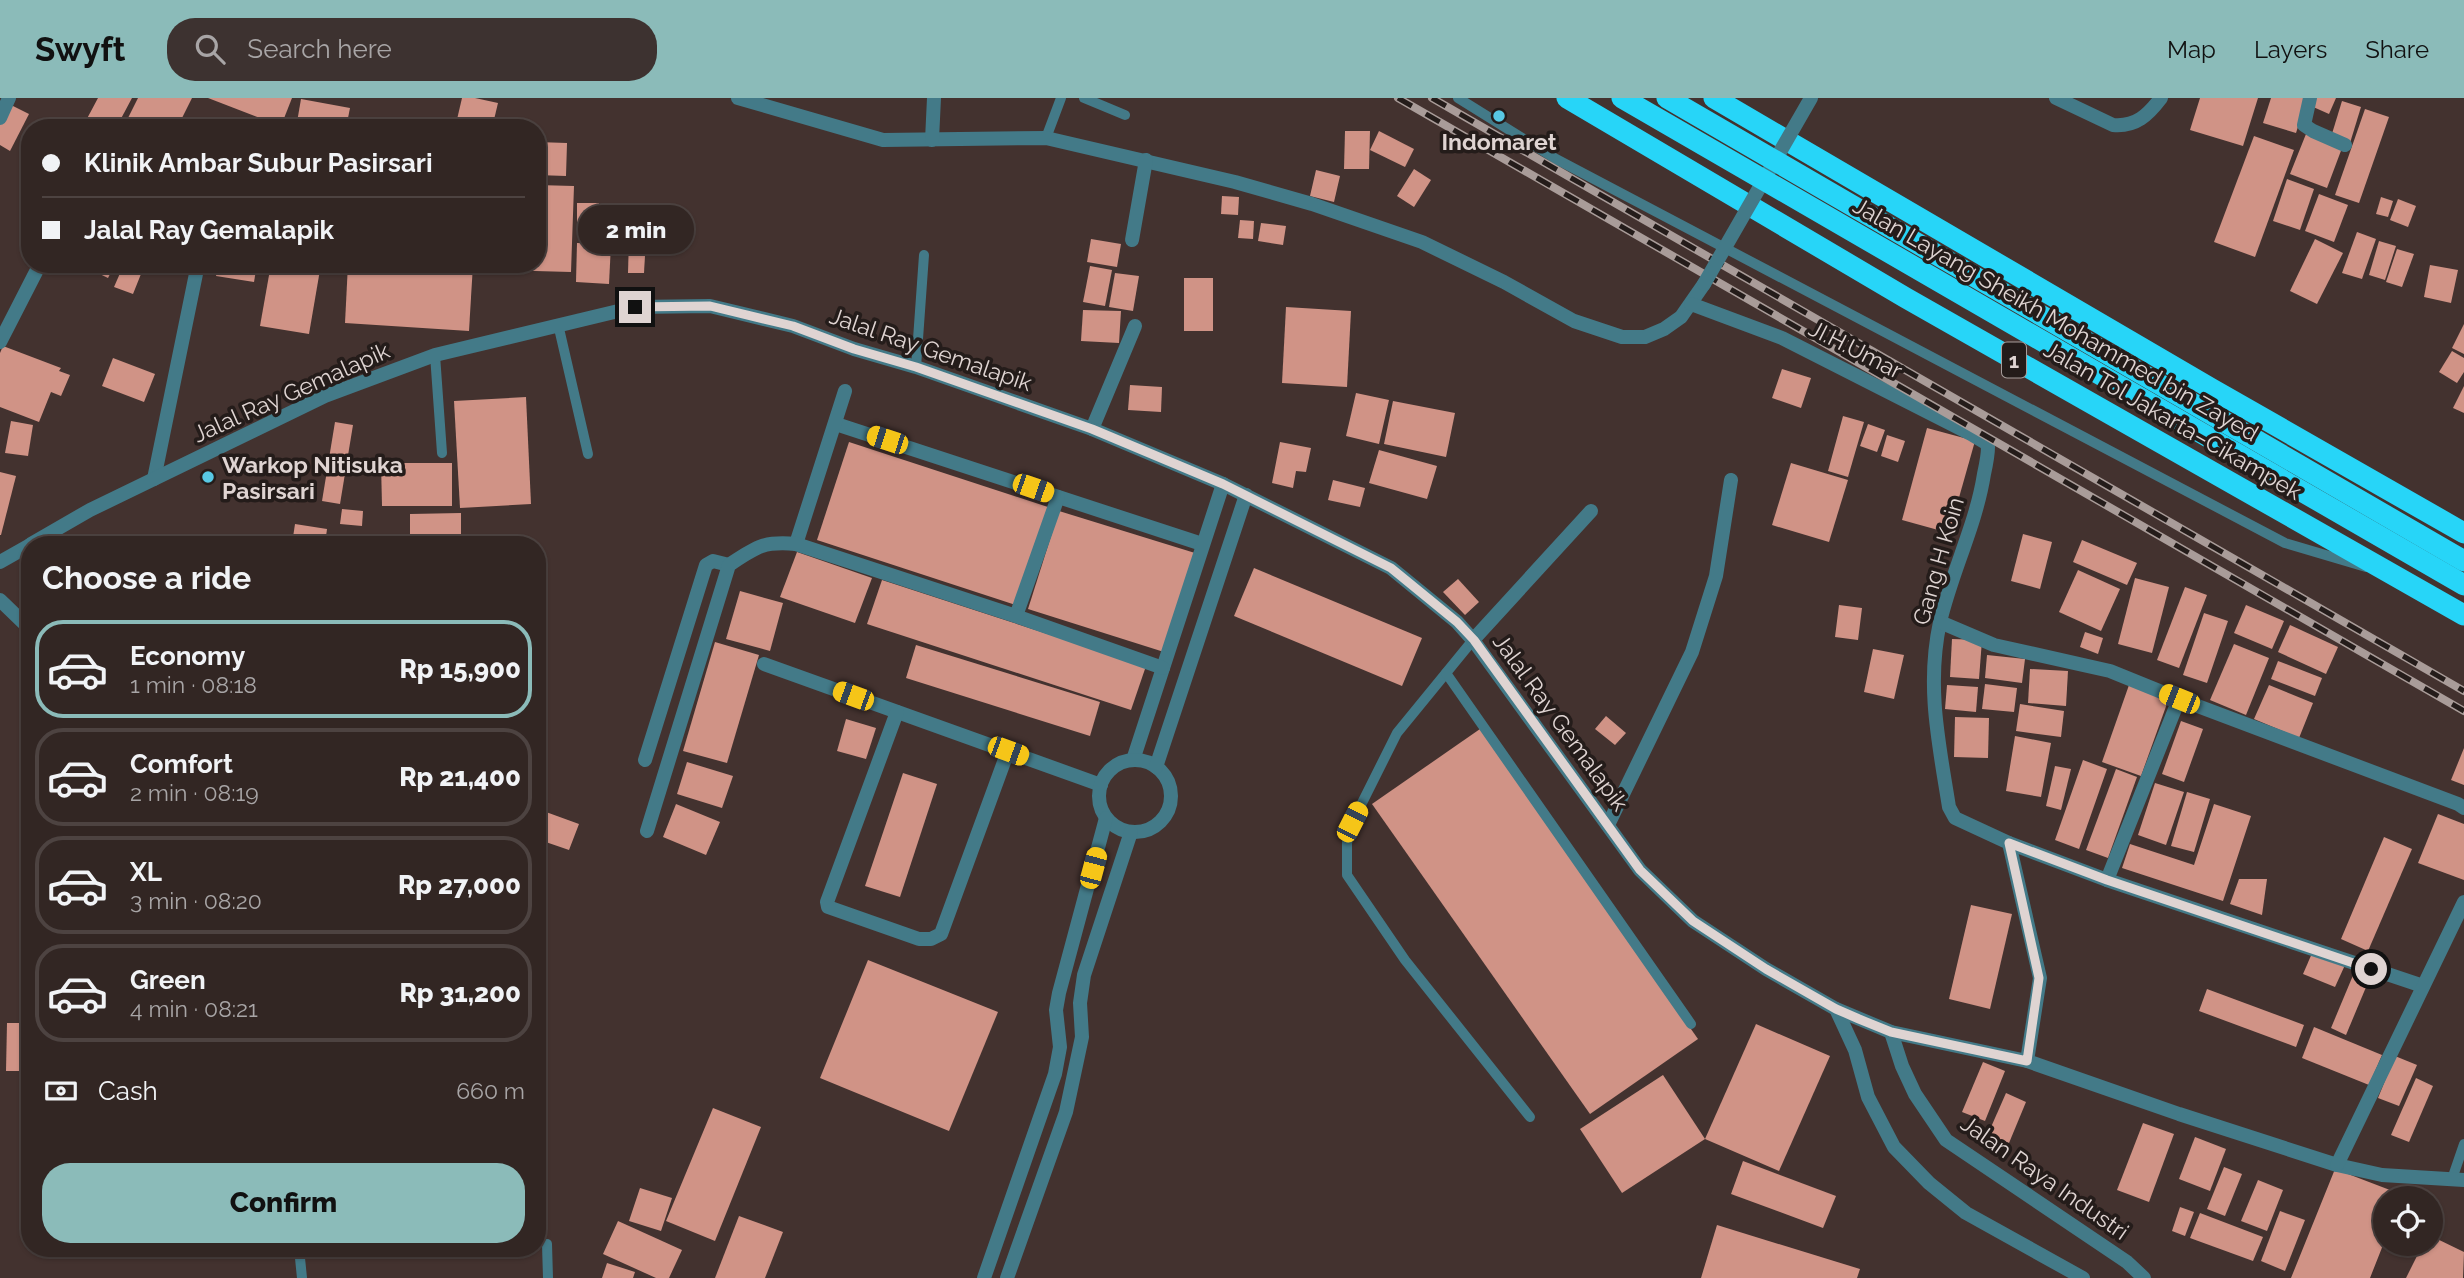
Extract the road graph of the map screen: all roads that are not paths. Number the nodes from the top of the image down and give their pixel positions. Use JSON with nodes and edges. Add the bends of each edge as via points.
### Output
{"nodes":[{"id":1,"x":9,"y":98,"type":"edge"},
{"id":2,"x":744,"y":98,"type":"edge"},
{"id":3,"x":933,"y":98,"type":"edge"},
{"id":4,"x":1061,"y":98,"type":"edge"},
{"id":5,"x":1084,"y":98,"type":"edge"},
{"id":6,"x":1458,"y":98,"type":"edge"},
{"id":7,"x":1567,"y":98,"type":"edge"},
{"id":8,"x":1622,"y":98,"type":"edge"},
{"id":9,"x":1667,"y":98,"type":"edge"},
{"id":10,"x":1714,"y":98,"type":"edge"},
{"id":11,"x":1811,"y":98,"type":"edge"},
{"id":12,"x":2056,"y":98,"type":"edge"},
{"id":13,"x":2161,"y":98,"type":"edge"},
{"id":14,"x":2310,"y":98,"type":"edge"},
{"id":15,"x":1125,"y":115,"type":"dead end"},
{"id":16,"x":0,"y":118,"type":"edge"},
{"id":17,"x":1046,"y":138,"type":"junction"},
{"id":18,"x":932,"y":140,"type":"junction"},
{"id":19,"x":2345,"y":145,"type":"dead end"},
{"id":20,"x":1146,"y":160,"type":"junction"},
{"id":21,"x":1132,"y":240,"type":"dead end"},
{"id":22,"x":923,"y":255,"type":"dead end"},
{"id":23,"x":35,"y":273,"type":"edge"},
{"id":24,"x":196,"y":273,"type":"edge"},
{"id":25,"x":1691,"y":304,"type":"junction"},
{"id":26,"x":558,"y":324,"type":"junction"},
{"id":27,"x":1135,"y":326,"type":"dead end"},
{"id":28,"x":0,"y":342,"type":"edge"},
{"id":29,"x":435,"y":355,"type":"junction"},
{"id":30,"x":916,"y":367,"type":"junction"},
{"id":31,"x":845,"y":391,"type":"dead end"},
{"id":32,"x":836,"y":424,"type":"junction"},
{"id":33,"x":1092,"y":429,"type":"junction"},
{"id":34,"x":442,"y":453,"type":"dead end"},
{"id":35,"x":1988,"y":453,"type":"joint"},
{"id":36,"x":588,"y":454,"type":"dead end"},
{"id":37,"x":155,"y":479,"type":"junction"},
{"id":38,"x":1731,"y":480,"type":"dead end"},
{"id":39,"x":1223,"y":484,"type":"junction"},
{"id":40,"x":1246,"y":495,"type":"junction"},
{"id":41,"x":1058,"y":497,"type":"junction"},
{"id":42,"x":1591,"y":511,"type":"dead end"},
{"id":43,"x":2464,"y":533,"type":"edge"},
{"id":44,"x":45,"y":536,"type":"edge"},
{"id":45,"x":796,"y":544,"type":"junction"},
{"id":46,"x":1202,"y":544,"type":"junction"},
{"id":47,"x":21,"y":550,"type":"edge"},
{"id":48,"x":2464,"y":561,"type":"edge"},
{"id":49,"x":0,"y":562,"type":"edge"},
{"id":50,"x":729,"y":565,"type":"junction"},
{"id":51,"x":2389,"y":573,"type":"junction"},
{"id":52,"x":2464,"y":585,"type":"edge"},
{"id":53,"x":0,"y":600,"type":"edge"},
{"id":54,"x":2464,"y":615,"type":"edge"},
{"id":55,"x":1016,"y":616,"type":"junction"},
{"id":56,"x":21,"y":620,"type":"edge"},
{"id":57,"x":1940,"y":622,"type":"junction"},
{"id":58,"x":1474,"y":640,"type":"junction"},
{"id":59,"x":764,"y":664,"type":"dead end"},
{"id":60,"x":1163,"y":668,"type":"junction"},
{"id":61,"x":1446,"y":673,"type":"junction"},
{"id":62,"x":2179,"y":699,"type":"junction"},
{"id":63,"x":897,"y":712,"type":"junction"},
{"id":64,"x":1008,"y":751,"type":"junction"},
{"id":65,"x":645,"y":760,"type":"dead end"},
{"id":66,"x":1133,"y":760,"type":"junction"},
{"id":67,"x":1156,"y":767,"type":"junction"},
{"id":68,"x":1101,"y":785,"type":"junction"},
{"id":69,"x":2464,"y":808,"type":"edge"},
{"id":70,"x":1106,"y":818,"type":"junction"},
{"id":71,"x":1608,"y":825,"type":"junction"},
{"id":72,"x":647,"y":831,"type":"dead end"},
{"id":73,"x":1131,"y":832,"type":"junction"},
{"id":74,"x":2009,"y":843,"type":"junction"},
{"id":75,"x":2107,"y":880,"type":"junction"},
{"id":76,"x":2464,"y":902,"type":"edge"},
{"id":77,"x":2423,"y":986,"type":"junction"},
{"id":78,"x":1836,"y":1009,"type":"junction"},
{"id":79,"x":1056,"y":1010,"type":"junction"},
{"id":80,"x":1081,"y":1011,"type":"junction"},
{"id":81,"x":1691,"y":1024,"type":"dead end"},
{"id":82,"x":1891,"y":1032,"type":"junction"},
{"id":83,"x":2027,"y":1061,"type":"junction"},
{"id":84,"x":1530,"y":1116,"type":"dead end"},
{"id":85,"x":2464,"y":1144,"type":"edge"},
{"id":86,"x":2337,"y":1165,"type":"junction"},
{"id":87,"x":2458,"y":1179,"type":"edge"},
{"id":88,"x":547,"y":1244,"type":"dead end"},
{"id":89,"x":300,"y":1257,"type":"edge"},
{"id":90,"x":302,"y":1278,"type":"edge"},
{"id":91,"x":548,"y":1278,"type":"edge"},
{"id":92,"x":984,"y":1278,"type":"edge"},
{"id":93,"x":1007,"y":1278,"type":"edge"},
{"id":94,"x":2083,"y":1278,"type":"edge"},
{"id":95,"x":2144,"y":1278,"type":"edge"}],
"edges":[{"from":1,"to":16,"type":"street"},
{"from":2,"to":18,"type":"street","via":[[883,140]]},
{"from":3,"to":18,"type":"street"},
{"from":4,"to":17,"type":"lane"},
{"from":5,"to":15,"type":"lane"},
{"from":6,"to":51,"type":"lane","via":[[1556,159],[2286,542]]},
{"from":7,"to":51,"type":"highway","name":"Jalan Tol Jakarta–Cikampek","number":"1","via":[[1906,298]]},
{"from":8,"to":52,"type":"highway","name":"Jalan Layang Sheikh Mohammed bin Zayed","number":"1","bridge":true},
{"from":9,"to":48,"type":"highway","name":"Jalan Layang Sheikh Mohammed bin Zayed","number":"1","bridge":true},
{"from":10,"to":43,"type":"highway","name":"Jalan Tol Jakarta–Cikampek"},
{"from":11,"to":25,"type":"street","bridge":true},
{"from":12,"to":13,"type":"street","via":[[2122,125],[2141,119]]},
{"from":14,"to":19,"type":"street","via":[[2304,125]]},
{"from":17,"to":18,"type":"street"},
{"from":17,"to":20,"type":"street"},
{"from":20,"to":21,"type":"street"},
{"from":20,"to":25,"type":"street","via":[[1312,204],[1422,243],[1574,321],[1609,334],[1645,337],[1681,317]]},
{"from":22,"to":30,"type":"lane"},
{"from":23,"to":28,"type":"street"},
{"from":24,"to":37,"type":"street"},
{"from":25,"to":35,"type":"street","name":"JI.H.Umar","via":[[1782,338],[1875,384],[1986,443]]},
{"from":26,"to":29,"type":"street","name":"Jalal Ray Gemalapik"},
{"from":26,"to":30,"type":"street","name":"Jalal Ray Gemalapik","via":[[635,307],[710,306],[793,326]]},
{"from":26,"to":36,"type":"lane"},
{"from":27,"to":33,"type":"street"},
{"from":29,"to":34,"type":"lane"},
{"from":29,"to":37,"type":"street","name":"Jalal Ray Gemalapik","via":[[326,396]]},
{"from":30,"to":33,"type":"street","name":"Jalal Ray Gemalapik"},
{"from":31,"to":32,"type":"street"},
{"from":32,"to":41,"type":"street"},
{"from":32,"to":45,"type":"street"},
{"from":33,"to":39,"type":"street","name":"Jalal Ray Gemalapik"},
{"from":35,"to":57,"type":"street","name":"Gang H Koin","via":[[1980,502]]},
{"from":37,"to":44,"type":"street","name":"Jalal Ray Gemalapik"},
{"from":38,"to":71,"type":"street","via":[[1716,576],[1692,652]]},
{"from":39,"to":40,"type":"street","name":"Jalal Ray Gemalapik"},
{"from":39,"to":46,"type":"street"},
{"from":40,"to":58,"type":"street","name":"Jalal Ray Gemalapik","via":[[1391,568]]},
{"from":40,"to":67,"type":"street"},
{"from":41,"to":46,"type":"street"},
{"from":41,"to":55,"type":"street"},
{"from":42,"to":58,"type":"street"},
{"from":45,"to":50,"type":"street","via":[[773,542]]},
{"from":45,"to":55,"type":"street"},
{"from":46,"to":60,"type":"street"},
{"from":47,"to":49,"type":"street","name":"Jalal Ray Gemalapik"},
{"from":50,"to":65,"type":"street","via":[[713,561],[706,565]]},
{"from":50,"to":72,"type":"street"},
{"from":51,"to":54,"type":"highway","name":"Jalan Tol Jakarta–Cikampek","number":"1"},
{"from":53,"to":56,"type":"street"},
{"from":55,"to":60,"type":"street"},
{"from":57,"to":62,"type":"street","via":[[1994,645],[2110,671]]},
{"from":57,"to":74,"type":"street","name":"Gang H Koin","via":[[1933,685],[1949,807],[1955,818]]},
{"from":58,"to":61,"type":"lane"},
{"from":58,"to":71,"type":"street","name":"Jalal Ray Gemalapik"},
{"from":59,"to":63,"type":"street"},
{"from":60,"to":66,"type":"street"},
{"from":61,"to":81,"type":"lane"},
{"from":61,"to":84,"type":"lane","via":[[1397,733],[1352,822],[1347,874],[1405,960]]},
{"from":62,"to":69,"type":"street"},
{"from":62,"to":75,"type":"street"},
{"from":63,"to":64,"type":"street"},
{"from":63,"to":64,"type":"street","via":[[827,902],[919,939],[941,934]]},
{"from":64,"to":68,"type":"street"},
{"from":66,"to":67,"type":"street"},
{"from":66,"to":68,"type":"street","via":[[1117,765]]},
{"from":67,"to":73,"type":"street","via":[[1169,783],[1171,804],[1152,828]]},
{"from":68,"to":70,"type":"street","via":[[1099,796]]},
{"from":70,"to":73,"type":"street"},
{"from":70,"to":79,"type":"street"},
{"from":71,"to":78,"type":"street","name":"Jalal Ray Gemalapik","via":[[1640,870],[1693,921]]},
{"from":73,"to":80,"type":"street","via":[[1084,975]]},
{"from":74,"to":75,"type":"street","name":"Gang H Koin"},
{"from":74,"to":83,"type":"street","via":[[2039,978]]},
{"from":75,"to":77,"type":"street","name":"Gang H Koin"},
{"from":76,"to":77,"type":"street"},
{"from":77,"to":86,"type":"street"},
{"from":78,"to":82,"type":"street","name":"Jalal Ray Gemalapik"},
{"from":78,"to":94,"type":"street","via":[[1855,1049],[1868,1097],[1894,1147],[1966,1213]]},
{"from":79,"to":80,"type":"street"},
{"from":79,"to":92,"type":"street","via":[[1060,1046],[1055,1074]]},
{"from":80,"to":93,"type":"street","via":[[1083,1037],[1066,1112]]},
{"from":82,"to":83,"type":"street","name":"Jalal Ray Gemalapik"},
{"from":82,"to":95,"type":"street","name":"Jalan Raya Industri","via":[[1915,1094],[1947,1140]]},
{"from":83,"to":86,"type":"street","name":"Jalal Ray Gemalapik"},
{"from":85,"to":87,"type":"lane"},
{"from":86,"to":87,"type":"street","name":"Jalal Ray Gemalapik","via":[[2382,1175]]},
{"from":88,"to":91,"type":"lane"},
{"from":89,"to":90,"type":"lane"}]}
